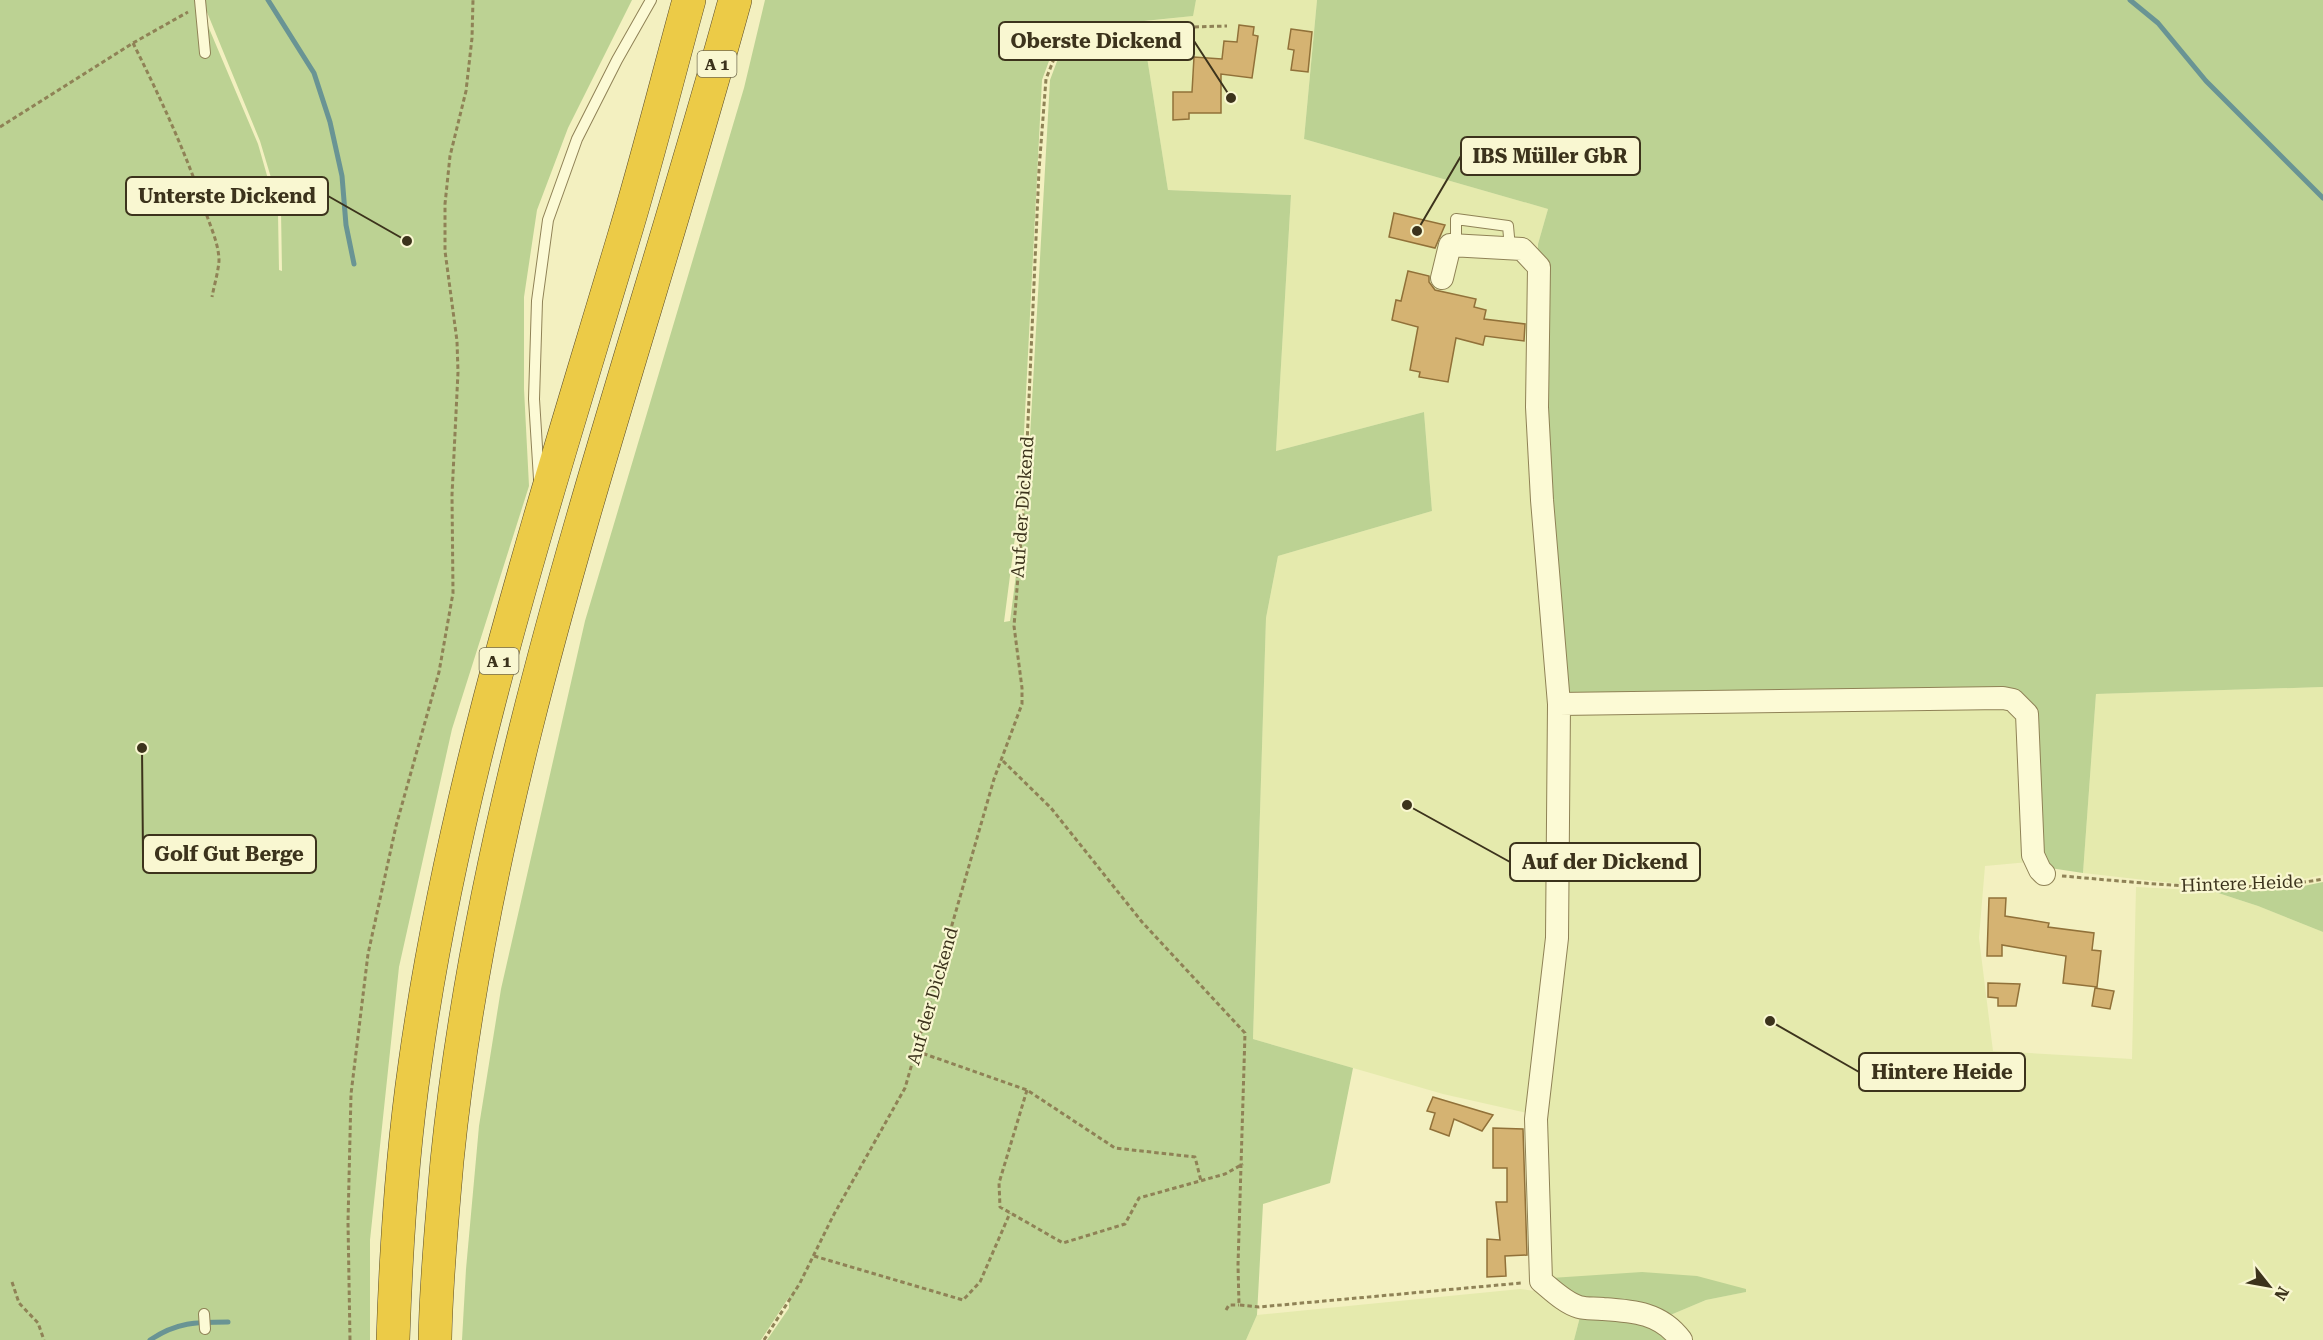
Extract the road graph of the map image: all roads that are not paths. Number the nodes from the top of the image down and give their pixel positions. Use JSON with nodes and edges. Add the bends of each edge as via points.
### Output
{"nodes":[{"id":1,"x":651,"y":0,"type":"edge"},
{"id":2,"x":689,"y":0,"type":"edge"},
{"id":3,"x":735,"y":0,"type":"edge"},
{"id":4,"x":201,"y":2,"type":"edge"},
{"id":5,"x":205,"y":53,"type":"dead end"},
{"id":6,"x":1442,"y":278,"type":"dead end"},
{"id":7,"x":541,"y":511,"type":"junction"},
{"id":8,"x":1559,"y":704,"type":"junction"},
{"id":9,"x":2044,"y":874,"type":"road end"},
{"id":10,"x":204,"y":1314,"type":"dead end"},
{"id":11,"x":205,"y":1329,"type":"dead end"},
{"id":12,"x":393,"y":1340,"type":"edge"},
{"id":13,"x":435,"y":1340,"type":"edge"},
{"id":14,"x":1681,"y":1340,"type":"edge"}],
"edges":[{"from":1,"to":7,"type":"lane","via":[[577,139],[548,219],[537,302],[534,399]]},
{"from":2,"to":7,"type":"highway","number":"A 1","via":[[624,238]]},
{"from":3,"to":13,"type":"highway","number":"A 1","via":[[597,469],[526,724],[500,834],[454,1091]]},
{"from":4,"to":5,"type":"lane"},
{"from":6,"to":8,"type":"street","via":[[1450,245],[1522,249],[1539,267],[1537,407]]},
{"from":7,"to":12,"type":"highway","number":"A 1","via":[[490,694],[435,946],[415,1065]]},
{"from":8,"to":9,"type":"street","via":[[2013,700],[2027,714],[2032,855]]},
{"from":8,"to":14,"type":"street","via":[[1558,928],[1536,1119],[1541,1281],[1580,1307],[1651,1315],[1675,1331]]},
{"from":10,"to":11,"type":"lane"}]}
